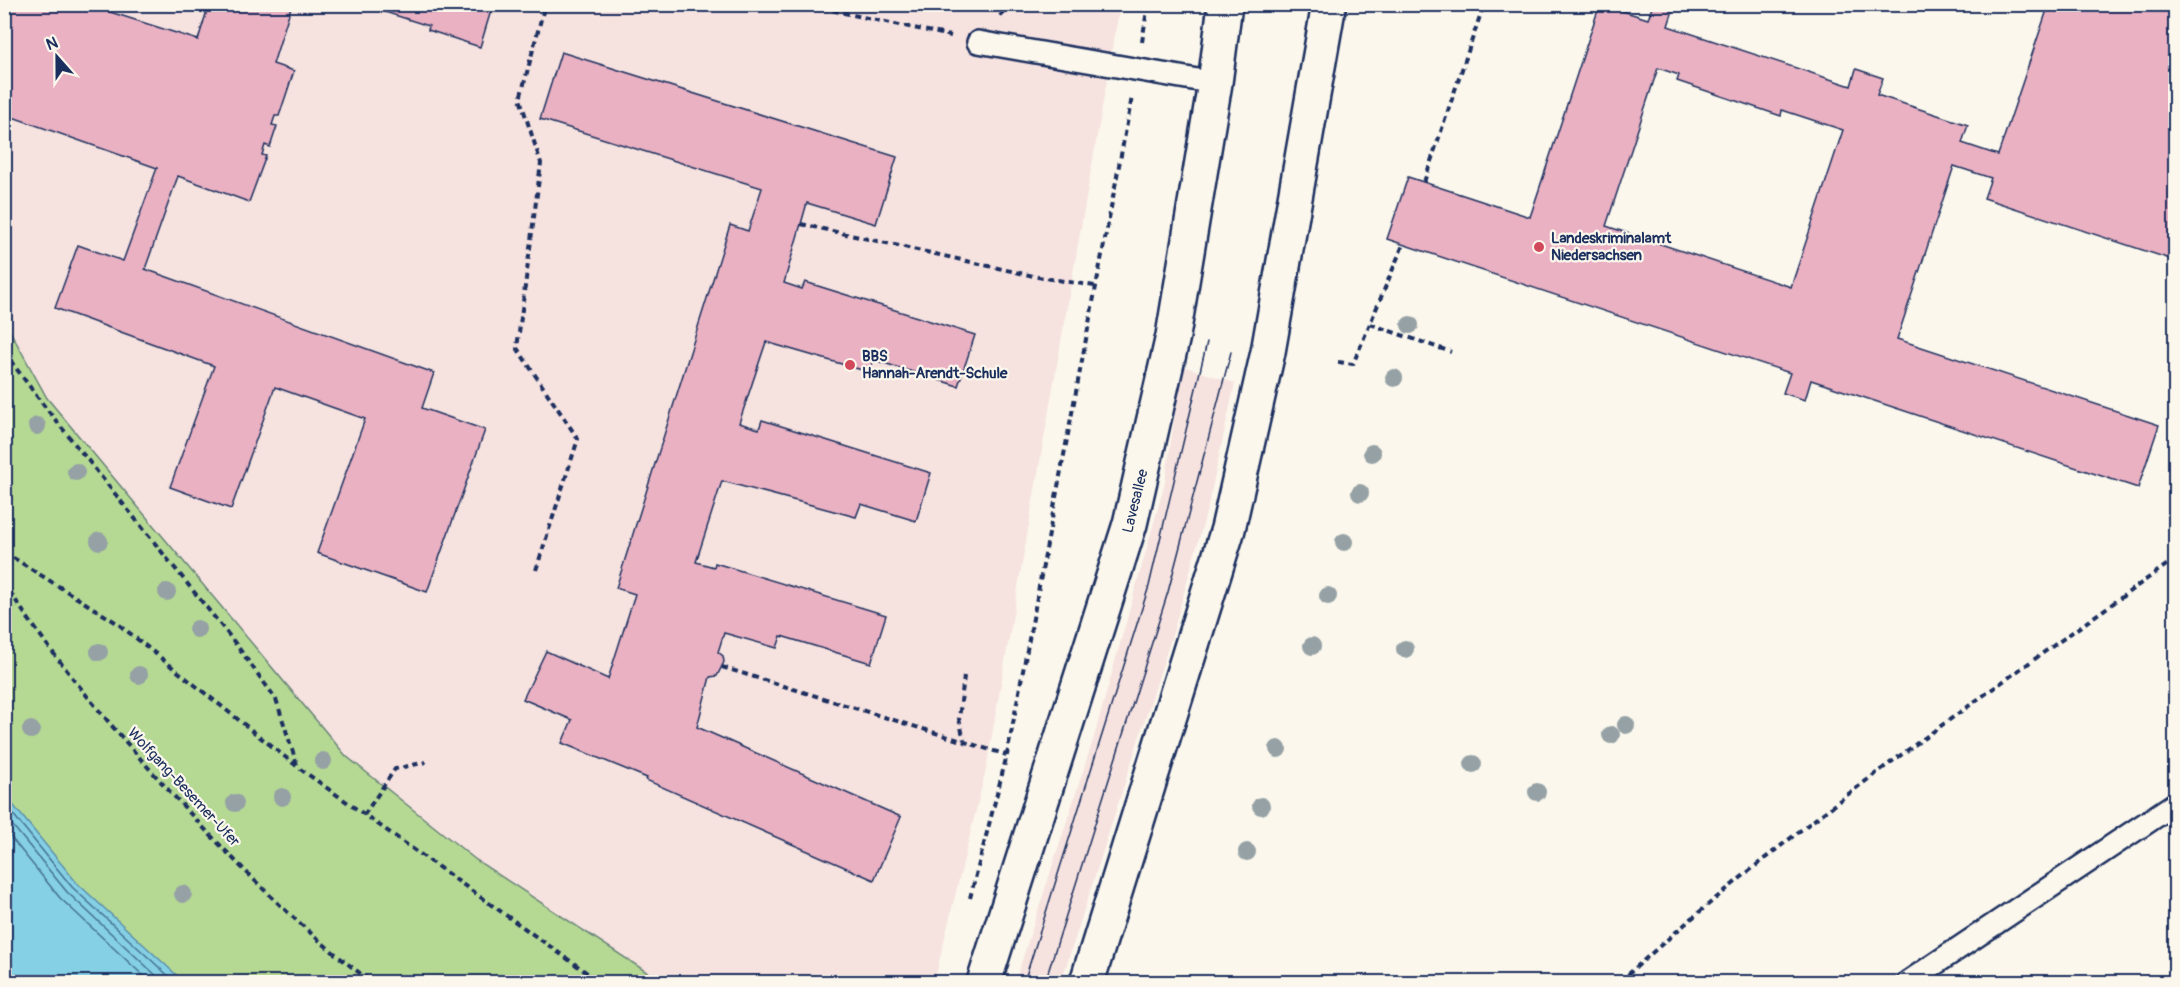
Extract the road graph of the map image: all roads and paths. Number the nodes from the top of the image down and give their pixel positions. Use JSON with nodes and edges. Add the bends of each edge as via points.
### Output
{"nodes":[{"id":1,"x":545,"y":4,"type":"edge"},
{"id":2,"x":802,"y":4,"type":"edge"},
{"id":3,"x":1148,"y":4,"type":"edge"},
{"id":4,"x":1225,"y":4,"type":"edge"},
{"id":5,"x":1329,"y":4,"type":"edge"},
{"id":6,"x":1484,"y":4,"type":"edge"},
{"id":7,"x":978,"y":42,"type":"joint"},
{"id":8,"x":1137,"y":70,"type":"junction"},
{"id":9,"x":1215,"y":82,"type":"junction"},
{"id":10,"x":1424,"y":182,"type":"dead end"},
{"id":11,"x":801,"y":224,"type":"dead end"},
{"id":12,"x":1403,"y":245,"type":"dead end"},
{"id":13,"x":1095,"y":286,"type":"junction"},
{"id":14,"x":1370,"y":324,"type":"junction"},
{"id":15,"x":4,"y":352,"type":"edge"},
{"id":16,"x":1451,"y":352,"type":"dead end"},
{"id":17,"x":1338,"y":362,"type":"dead end"},
{"id":18,"x":4,"y":552,"type":"edge"},
{"id":19,"x":2175,"y":558,"type":"edge"},
{"id":20,"x":536,"y":570,"type":"dead end"},
{"id":21,"x":4,"y":584,"type":"edge"},
{"id":22,"x":722,"y":667,"type":"dead end"},
{"id":23,"x":964,"y":676,"type":"dead end"},
{"id":24,"x":964,"y":740,"type":"junction"},
{"id":25,"x":1007,"y":755,"type":"junction"},
{"id":26,"x":426,"y":762,"type":"dead end"},
{"id":27,"x":299,"y":768,"type":"junction"},
{"id":28,"x":2175,"y":803,"type":"edge"},
{"id":29,"x":364,"y":815,"type":"junction"},
{"id":30,"x":969,"y":904,"type":"dead end"},
{"id":31,"x":372,"y":982,"type":"edge"},
{"id":32,"x":600,"y":982,"type":"edge"},
{"id":33,"x":984,"y":982,"type":"edge"},
{"id":34,"x":1087,"y":982,"type":"edge"},
{"id":35,"x":1620,"y":982,"type":"edge"},
{"id":36,"x":1908,"y":982,"type":"edge"}],
"edges":[{"from":1,"to":20,"type":"path","via":[[520,99],[542,163],[517,348],[578,439]]},
{"from":2,"to":7,"type":"path"},
{"from":3,"to":8,"type":"path"},
{"from":4,"to":9,"type":"main road","name":"Lavesallee"},
{"from":5,"to":34,"type":"main road","via":[[1268,352],[1228,529]]},
{"from":6,"to":10,"type":"path"},
{"from":7,"to":8,"type":"lane"},
{"from":8,"to":9,"type":"lane"},
{"from":8,"to":13,"type":"path"},
{"from":9,"to":33,"type":"main road","name":"Lavesallee","via":[[1173,336],[1130,524]]},
{"from":11,"to":13,"type":"path"},
{"from":12,"to":14,"type":"path"},
{"from":13,"to":25,"type":"path"},
{"from":14,"to":16,"type":"path"},
{"from":14,"to":17,"type":"path","via":[[1353,364]]},
{"from":15,"to":27,"type":"path","via":[[276,699]]},
{"from":18,"to":27,"type":"path","via":[[117,623]]},
{"from":19,"to":35,"type":"path","via":[[1766,855]]},
{"from":21,"to":31,"type":"path","name":"Wolfgang-Besemer-Ufer","via":[[85,697],[170,792],[325,948]]},
{"from":22,"to":24,"type":"path"},
{"from":23,"to":24,"type":"path","via":[[959,719]]},
{"from":24,"to":25,"type":"path"},
{"from":25,"to":30,"type":"path"},
{"from":26,"to":29,"type":"path","via":[[395,769]]},
{"from":27,"to":29,"type":"path"},
{"from":28,"to":36,"type":"lane"},
{"from":29,"to":32,"type":"path"}]}
